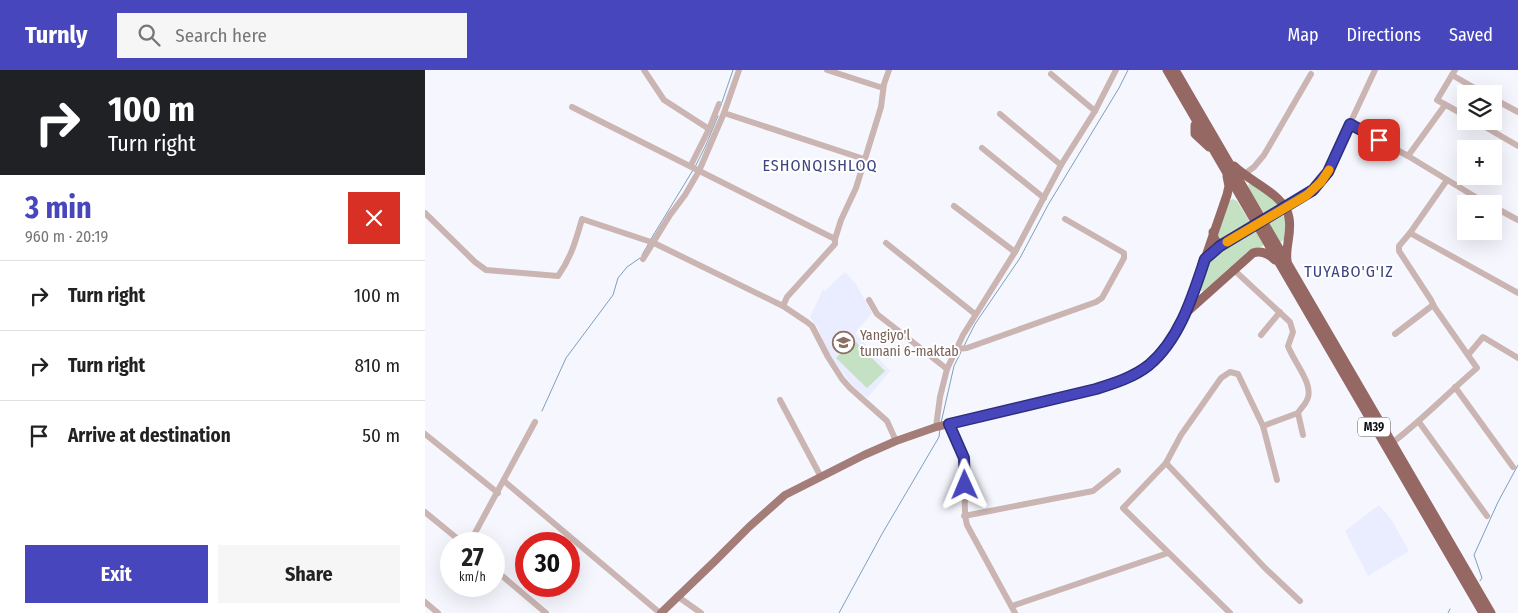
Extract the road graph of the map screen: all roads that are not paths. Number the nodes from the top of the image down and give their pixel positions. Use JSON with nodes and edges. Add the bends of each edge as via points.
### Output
{"nodes":[{"id":1,"x":645,"y":70,"type":"edge"},
{"id":2,"x":739,"y":70,"type":"edge"},
{"id":3,"x":827,"y":70,"type":"edge"},
{"id":4,"x":889,"y":70,"type":"edge"},
{"id":5,"x":1116,"y":70,"type":"edge"},
{"id":6,"x":1167,"y":70,"type":"edge"},
{"id":7,"x":1175,"y":70,"type":"edge"},
{"id":8,"x":1375,"y":70,"type":"edge"},
{"id":9,"x":1453,"y":72,"type":"edge"},
{"id":10,"x":1051,"y":74,"type":"dead end"},
{"id":11,"x":1311,"y":74,"type":"dead end"},
{"id":12,"x":1472,"y":85,"type":"edge"},
{"id":13,"x":883,"y":88,"type":"junction"},
{"id":14,"x":1502,"y":103,"type":"edge"},
{"id":15,"x":719,"y":104,"type":"dead end"},
{"id":16,"x":1445,"y":104,"type":"junction"},
{"id":17,"x":572,"y":107,"type":"dead end"},
{"id":18,"x":1095,"y":111,"type":"junction"},
{"id":19,"x":1457,"y":111,"type":"edge"},
{"id":20,"x":1518,"y":112,"type":"edge"},
{"id":21,"x":724,"y":113,"type":"junction"},
{"id":22,"x":1000,"y":114,"type":"dead end"},
{"id":23,"x":1201,"y":122,"type":"junction"},
{"id":24,"x":1350,"y":124,"type":"junction"},
{"id":25,"x":709,"y":129,"type":"junction"},
{"id":26,"x":1490,"y":130,"type":"edge"},
{"id":27,"x":1518,"y":146,"type":"edge"},
{"id":28,"x":982,"y":148,"type":"dead end"},
{"id":29,"x":1409,"y":156,"type":"junction"},
{"id":30,"x":864,"y":159,"type":"junction"},
{"id":31,"x":1226,"y":159,"type":"junction"},
{"id":32,"x":1061,"y":165,"type":"junction"},
{"id":33,"x":691,"y":166,"type":"junction"},
{"id":34,"x":699,"y":171,"type":"junction"},
{"id":35,"x":1226,"y":171,"type":"junction"},
{"id":36,"x":1243,"y":174,"type":"junction"},
{"id":37,"x":1447,"y":180,"type":"junction"},
{"id":38,"x":1472,"y":195,"type":"edge"},
{"id":39,"x":1044,"y":198,"type":"junction"},
{"id":40,"x":954,"y":206,"type":"dead end"},
{"id":41,"x":1285,"y":207,"type":"junction"},
{"id":42,"x":1502,"y":211,"type":"edge"},
{"id":43,"x":425,"y":213,"type":"edge"},
{"id":44,"x":1065,"y":219,"type":"dead end"},
{"id":45,"x":1518,"y":220,"type":"edge"},
{"id":46,"x":1213,"y":232,"type":"junction"},
{"id":47,"x":1410,"y":233,"type":"junction"},
{"id":48,"x":835,"y":238,"type":"junction"},
{"id":49,"x":653,"y":242,"type":"junction"},
{"id":50,"x":886,"y":243,"type":"dead end"},
{"id":51,"x":1226,"y":243,"type":"junction"},
{"id":52,"x":1015,"y":252,"type":"junction"},
{"id":53,"x":643,"y":259,"type":"dead end"},
{"id":54,"x":1205,"y":259,"type":"junction"},
{"id":55,"x":1283,"y":264,"type":"junction"},
{"id":56,"x":1233,"y":269,"type":"junction"},
{"id":57,"x":1518,"y":293,"type":"edge"},
{"id":58,"x":869,"y":300,"type":"dead end"},
{"id":59,"x":1305,"y":301,"type":"junction"},
{"id":60,"x":1433,"y":305,"type":"junction"},
{"id":61,"x":783,"y":306,"type":"junction"},
{"id":62,"x":1187,"y":312,"type":"junction"},
{"id":63,"x":1279,"y":312,"type":"junction"},
{"id":64,"x":975,"y":314,"type":"junction"},
{"id":65,"x":1395,"y":334,"type":"dead end"},
{"id":66,"x":1261,"y":335,"type":"dead end"},
{"id":67,"x":957,"y":348,"type":"junction"},
{"id":68,"x":1468,"y":355,"type":"junction"},
{"id":69,"x":1518,"y":358,"type":"edge"},
{"id":70,"x":947,"y":369,"type":"junction"},
{"id":71,"x":1455,"y":387,"type":"junction"},
{"id":72,"x":780,"y":400,"type":"dead end"},
{"id":73,"x":1299,"y":414,"type":"junction"},
{"id":74,"x":535,"y":422,"type":"dead end"},
{"id":75,"x":1419,"y":422,"type":"junction"},
{"id":76,"x":947,"y":424,"type":"junction"},
{"id":77,"x":1263,"y":426,"type":"junction"},
{"id":78,"x":937,"y":427,"type":"junction"},
{"id":79,"x":425,"y":434,"type":"edge"},
{"id":80,"x":1303,"y":436,"type":"dead end"},
{"id":81,"x":896,"y":441,"type":"junction"},
{"id":82,"x":1392,"y":443,"type":"junction"},
{"id":83,"x":1166,"y":463,"type":"junction"},
{"id":84,"x":1513,"y":467,"type":"dead end"},
{"id":85,"x":1118,"y":470,"type":"dead end"},
{"id":86,"x":821,"y":477,"type":"junction"},
{"id":87,"x":1277,"y":480,"type":"dead end"},
{"id":88,"x":505,"y":481,"type":"junction"},
{"id":89,"x":498,"y":493,"type":"junction"},
{"id":90,"x":425,"y":512,"type":"edge"},
{"id":91,"x":964,"y":516,"type":"junction"},
{"id":92,"x":1487,"y":516,"type":"dead end"},
{"id":93,"x":449,"y":532,"type":"edge"},
{"id":94,"x":476,"y":532,"type":"edge"},
{"id":95,"x":1168,"y":553,"type":"junction"},
{"id":96,"x":505,"y":578,"type":"edge"},
{"id":97,"x":677,"y":596,"type":"junction"},
{"id":98,"x":1300,"y":601,"type":"dead end"},
{"id":99,"x":425,"y":602,"type":"edge"},
{"id":100,"x":1014,"y":610,"type":"edge"},
{"id":101,"x":438,"y":613,"type":"edge"},
{"id":102,"x":546,"y":613,"type":"edge"},
{"id":103,"x":660,"y":613,"type":"edge"},
{"id":104,"x":701,"y":613,"type":"edge"},
{"id":105,"x":1230,"y":613,"type":"edge"},
{"id":106,"x":1483,"y":613,"type":"edge"},
{"id":107,"x":1491,"y":613,"type":"edge"}],
"edges":[{"from":1,"to":25,"type":"street","via":[[664,100]]},
{"from":2,"to":21,"type":"street"},
{"from":3,"to":13,"type":"street"},
{"from":4,"to":13,"type":"street"},
{"from":5,"to":18,"type":"street"},
{"from":6,"to":23,"type":"highway","number":"M39"},
{"from":7,"to":23,"type":"highway","number":"M39"},
{"from":8,"to":24,"type":"street"},
{"from":9,"to":12,"type":"street"},
{"from":9,"to":16,"type":"street","via":[[1437,100]]},
{"from":10,"to":18,"type":"street"},
{"from":11,"to":36,"type":"street","via":[[1264,155]]},
{"from":13,"to":30,"type":"street","via":[[881,108]]},
{"from":14,"to":20,"type":"street"},
{"from":15,"to":25,"type":"street"},
{"from":16,"to":19,"type":"street"},
{"from":16,"to":29,"type":"street"},
{"from":17,"to":33,"type":"street"},
{"from":18,"to":32,"type":"street"},
{"from":21,"to":30,"type":"street"},
{"from":21,"to":34,"type":"street"},
{"from":22,"to":32,"type":"street"},
{"from":23,"to":31,"type":"highway","number":"M39"},
{"from":23,"to":35,"type":"highway","number":"M39","via":[[1194,129],[1196,137],[1215,153]]},
{"from":24,"to":29,"type":"street"},
{"from":24,"to":41,"type":"street","via":[[1321,182],[1307,195]]},
{"from":25,"to":33,"type":"street"},
{"from":26,"to":27,"type":"street"},
{"from":28,"to":39,"type":"street"},
{"from":29,"to":37,"type":"street"},
{"from":30,"to":48,"type":"street","via":[[857,188]]},
{"from":31,"to":36,"type":"highway"},
{"from":31,"to":55,"type":"highway","number":"M39"},
{"from":32,"to":39,"type":"street"},
{"from":33,"to":34,"type":"street"},
{"from":34,"to":48,"type":"street"},
{"from":34,"to":49,"type":"street"},
{"from":35,"to":46,"type":"highway","via":[[1229,186]]},
{"from":35,"to":55,"type":"highway","number":"M39"},
{"from":36,"to":41,"type":"highway","via":[[1279,198]]},
{"from":37,"to":38,"type":"street"},
{"from":37,"to":47,"type":"street"},
{"from":39,"to":52,"type":"street"},
{"from":40,"to":52,"type":"street"},
{"from":41,"to":51,"type":"main road"},
{"from":41,"to":55,"type":"highway","via":[[1290,222]]},
{"from":42,"to":45,"type":"street"},
{"from":43,"to":49,"type":"street","via":[[486,270],[558,276],[575,246],[582,219]]},
{"from":44,"to":67,"type":"street","via":[[1124,253],[1102,298],[967,348]]},
{"from":46,"to":51,"type":"highway","via":[[1217,243]]},
{"from":46,"to":54,"type":"highway"},
{"from":47,"to":57,"type":"street"},
{"from":47,"to":60,"type":"street","via":[[1399,246],[1399,251]]},
{"from":48,"to":61,"type":"street","via":[[831,250],[787,297]]},
{"from":49,"to":53,"type":"street"},
{"from":49,"to":61,"type":"street"},
{"from":50,"to":64,"type":"street"},
{"from":51,"to":54,"type":"main road"},
{"from":52,"to":64,"type":"street"},
{"from":54,"to":62,"type":"main road"},
{"from":55,"to":56,"type":"highway","via":[[1269,255],[1256,252]]},
{"from":55,"to":59,"type":"highway","number":"M39"},
{"from":56,"to":62,"type":"highway"},
{"from":56,"to":63,"type":"street"},
{"from":58,"to":70,"type":"street","via":[[877,314]]},
{"from":59,"to":82,"type":"highway","number":"M39"},
{"from":59,"to":106,"type":"highway","number":"M39"},
{"from":60,"to":65,"type":"street"},
{"from":60,"to":68,"type":"street"},
{"from":61,"to":81,"type":"street","via":[[812,326],[842,379],[887,421]]},
{"from":62,"to":76,"type":"main road","via":[[1158,356],[1126,378],[1096,389]]},
{"from":63,"to":66,"type":"street"},
{"from":63,"to":73,"type":"street","via":[[1290,322],[1293,332],[1287,346],[1309,386],[1308,400]]},
{"from":64,"to":67,"type":"street"},
{"from":67,"to":70,"type":"street"},
{"from":68,"to":69,"type":"street","via":[[1483,337]]},
{"from":68,"to":71,"type":"street","via":[[1477,368]]},
{"from":70,"to":78,"type":"street"},
{"from":71,"to":75,"type":"street"},
{"from":71,"to":84,"type":"street"},
{"from":72,"to":86,"type":"street"},
{"from":73,"to":77,"type":"street"},
{"from":73,"to":80,"type":"street"},
{"from":74,"to":88,"type":"street"},
{"from":75,"to":82,"type":"street"},
{"from":75,"to":92,"type":"street"},
{"from":76,"to":78,"type":"main road"},
{"from":76,"to":91,"type":"street","via":[[964,458]]},
{"from":77,"to":83,"type":"street","via":[[1238,374],[1230,372],[1221,378]]},
{"from":77,"to":87,"type":"street"},
{"from":78,"to":81,"type":"main road"},
{"from":79,"to":89,"type":"street"},
{"from":81,"to":86,"type":"main road"},
{"from":82,"to":107,"type":"highway","number":"M39"},
{"from":83,"to":95,"type":"street","via":[[1123,508]]},
{"from":83,"to":98,"type":"street"},
{"from":85,"to":91,"type":"street","via":[[1093,491]]},
{"from":86,"to":97,"type":"main road","via":[[785,495]]},
{"from":88,"to":89,"type":"street"},
{"from":88,"to":103,"type":"street"},
{"from":89,"to":94,"type":"street"},
{"from":90,"to":93,"type":"street"},
{"from":91,"to":100,"type":"street"},
{"from":95,"to":100,"type":"street"},
{"from":95,"to":105,"type":"street"},
{"from":96,"to":102,"type":"street"},
{"from":97,"to":103,"type":"main road"},
{"from":97,"to":104,"type":"street"},
{"from":99,"to":101,"type":"street"}]}
